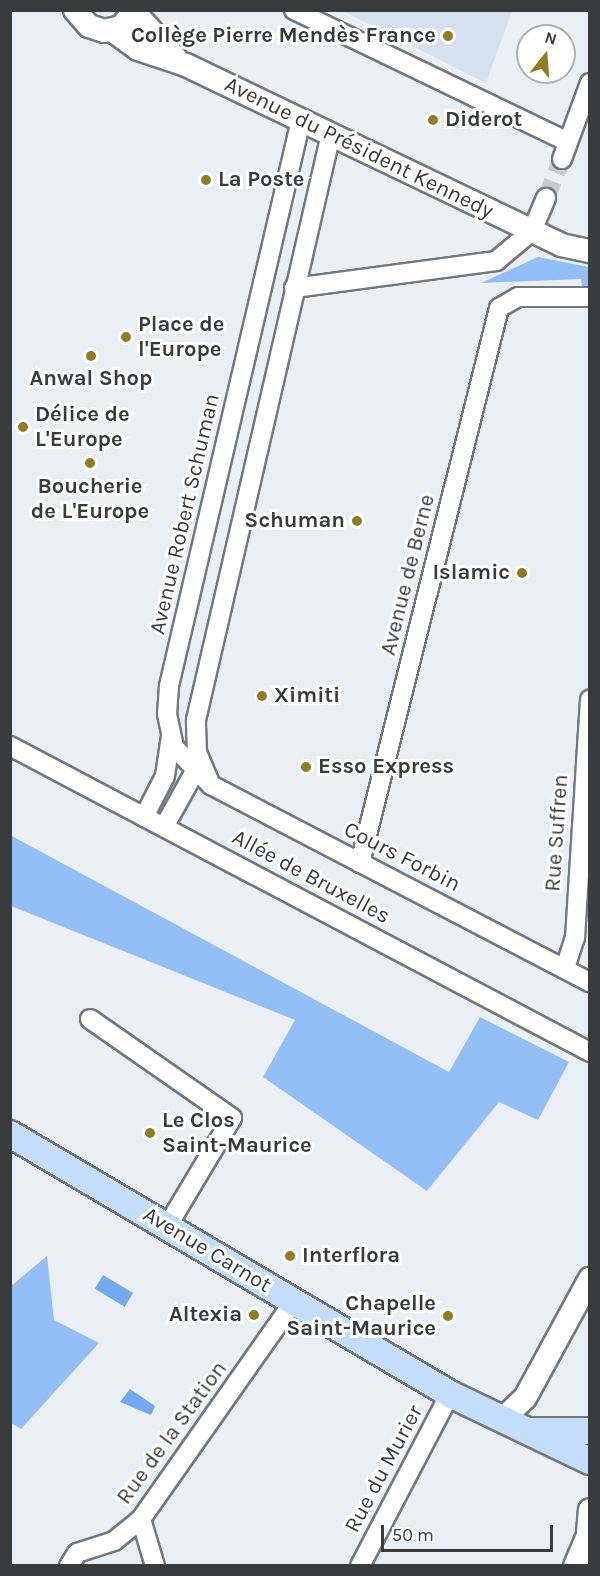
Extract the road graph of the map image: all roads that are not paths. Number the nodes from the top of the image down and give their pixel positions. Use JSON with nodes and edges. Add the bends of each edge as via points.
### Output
{"nodes":[{"id":1,"x":75,"y":10,"type":"edge"},
{"id":2,"x":294,"y":10,"type":"edge"},
{"id":3,"x":135,"y":12,"type":"edge"},
{"id":4,"x":112,"y":30,"type":"junction"},
{"id":5,"x":186,"y":65,"type":"junction"},
{"id":6,"x":590,"y":82,"type":"edge"},
{"id":7,"x":584,"y":115,"type":"edge"},
{"id":8,"x":301,"y":120,"type":"junction"},
{"id":9,"x":331,"y":134,"type":"junction"},
{"id":10,"x":546,"y":198,"type":"tunnel mouth"},
{"id":11,"x":532,"y":231,"type":"junction"},
{"id":12,"x":590,"y":251,"type":"edge"},
{"id":13,"x":294,"y":288,"type":"junction"},
{"id":14,"x":590,"y":297,"type":"edge"},
{"id":15,"x":590,"y":699,"type":"edge"},
{"id":16,"x":171,"y":736,"type":"junction"},
{"id":17,"x":10,"y":746,"type":"edge"},
{"id":18,"x":194,"y":773,"type":"junction"},
{"id":19,"x":211,"y":785,"type":"junction"},
{"id":20,"x":144,"y":817,"type":"junction"},
{"id":21,"x":164,"y":827,"type":"junction"},
{"id":22,"x":360,"y":863,"type":"junction"},
{"id":23,"x":565,"y":968,"type":"junction"},
{"id":24,"x":590,"y":981,"type":"edge"},
{"id":25,"x":90,"y":1019,"type":"dead end"},
{"id":26,"x":590,"y":1052,"type":"edge"},
{"id":27,"x":10,"y":1134,"type":"edge"},
{"id":28,"x":168,"y":1225,"type":"junction"},
{"id":29,"x":590,"y":1279,"type":"edge"},
{"id":30,"x":293,"y":1303,"type":"junction"},
{"id":31,"x":450,"y":1394,"type":"junction"},
{"id":32,"x":503,"y":1419,"type":"junction"},
{"id":33,"x":531,"y":1431,"type":"junction"},
{"id":34,"x":590,"y":1431,"type":"edge"},
{"id":35,"x":590,"y":1443,"type":"edge"},
{"id":36,"x":590,"y":1449,"type":"edge"},
{"id":37,"x":590,"y":1461,"type":"edge"},
{"id":38,"x":141,"y":1519,"type":"junction"},
{"id":39,"x":589,"y":1524,"type":"edge"},
{"id":40,"x":69,"y":1566,"type":"edge"},
{"id":41,"x":155,"y":1566,"type":"edge"},
{"id":42,"x":360,"y":1566,"type":"edge"},
{"id":43,"x":575,"y":1566,"type":"edge"}],
"edges":[{"from":1,"to":4,"type":"street","name":"Avenue du Président Kennedy","via":[[89,26]]},
{"from":2,"to":7,"type":"street","via":[[565,150]]},
{"from":3,"to":4,"type":"street"},
{"from":3,"to":5,"type":"street","name":"Avenue du Président Kennedy","via":[[162,46]]},
{"from":4,"to":5,"type":"street","name":"Avenue du Président Kennedy","via":[[138,49]]},
{"from":5,"to":8,"type":"street","name":"Avenue du Président Kennedy"},
{"from":6,"to":7,"type":"street"},
{"from":8,"to":9,"type":"street","name":"Avenue du Président Kennedy"},
{"from":8,"to":16,"type":"street","name":"Avenue Robert Schuman","via":[[169,686]]},
{"from":9,"to":11,"type":"street","name":"Avenue du Président Kennedy"},
{"from":9,"to":13,"type":"street"},
{"from":10,"to":11,"type":"street"},
{"from":11,"to":12,"type":"street","name":"Avenue du Président Kennedy"},
{"from":11,"to":13,"type":"street","via":[[496,261],[468,268]]},
{"from":13,"to":19,"type":"street","via":[[196,720],[197,753]]},
{"from":14,"to":22,"type":"street","name":"Avenue de Berne","via":[[505,300],[479,379]]},
{"from":15,"to":23,"type":"street","name":"Rue Suffren","via":[[575,938]]},
{"from":16,"to":18,"type":"street","name":"Avenue Robert Schuman"},
{"from":16,"to":20,"type":"street","via":[[165,776]]},
{"from":17,"to":20,"type":"street","name":"Allée de Bruxelles"},
{"from":18,"to":19,"type":"street","name":"Cours Forbin"},
{"from":18,"to":21,"type":"street"},
{"from":19,"to":22,"type":"street","name":"Cours Forbin"},
{"from":20,"to":21,"type":"street","name":"Allée de Bruxelles"},
{"from":21,"to":26,"type":"street","name":"Allée de Bruxelles"},
{"from":22,"to":23,"type":"street","name":"Cours Forbin"},
{"from":23,"to":24,"type":"street","name":"Cours Forbin"},
{"from":25,"to":28,"type":"street","via":[[232,1118]]},
{"from":27,"to":28,"type":"main road","name":"Avenue Carnot"},
{"from":28,"to":30,"type":"main road","name":"Avenue Carnot"},
{"from":29,"to":32,"type":"street","via":[[525,1398]]},
{"from":30,"to":31,"type":"main road","name":"Avenue Carnot"},
{"from":30,"to":38,"type":"street","name":"Rue de la Station"},
{"from":31,"to":32,"type":"main road","name":"Avenue Carnot"},
{"from":31,"to":42,"type":"street","name":"Rue du Murier"},
{"from":32,"to":33,"type":"main road","name":"Avenue Carnot"},
{"from":33,"to":34,"type":"main road","name":"Avenue Carnot"},
{"from":33,"to":37,"type":"main road","name":"Avenue Carnot"},
{"from":35,"to":36,"type":"main road"},
{"from":38,"to":40,"type":"street","name":"Rue de la Station","via":[[114,1541],[77,1553]]},
{"from":38,"to":41,"type":"street"},
{"from":39,"to":43,"type":"street"}]}
